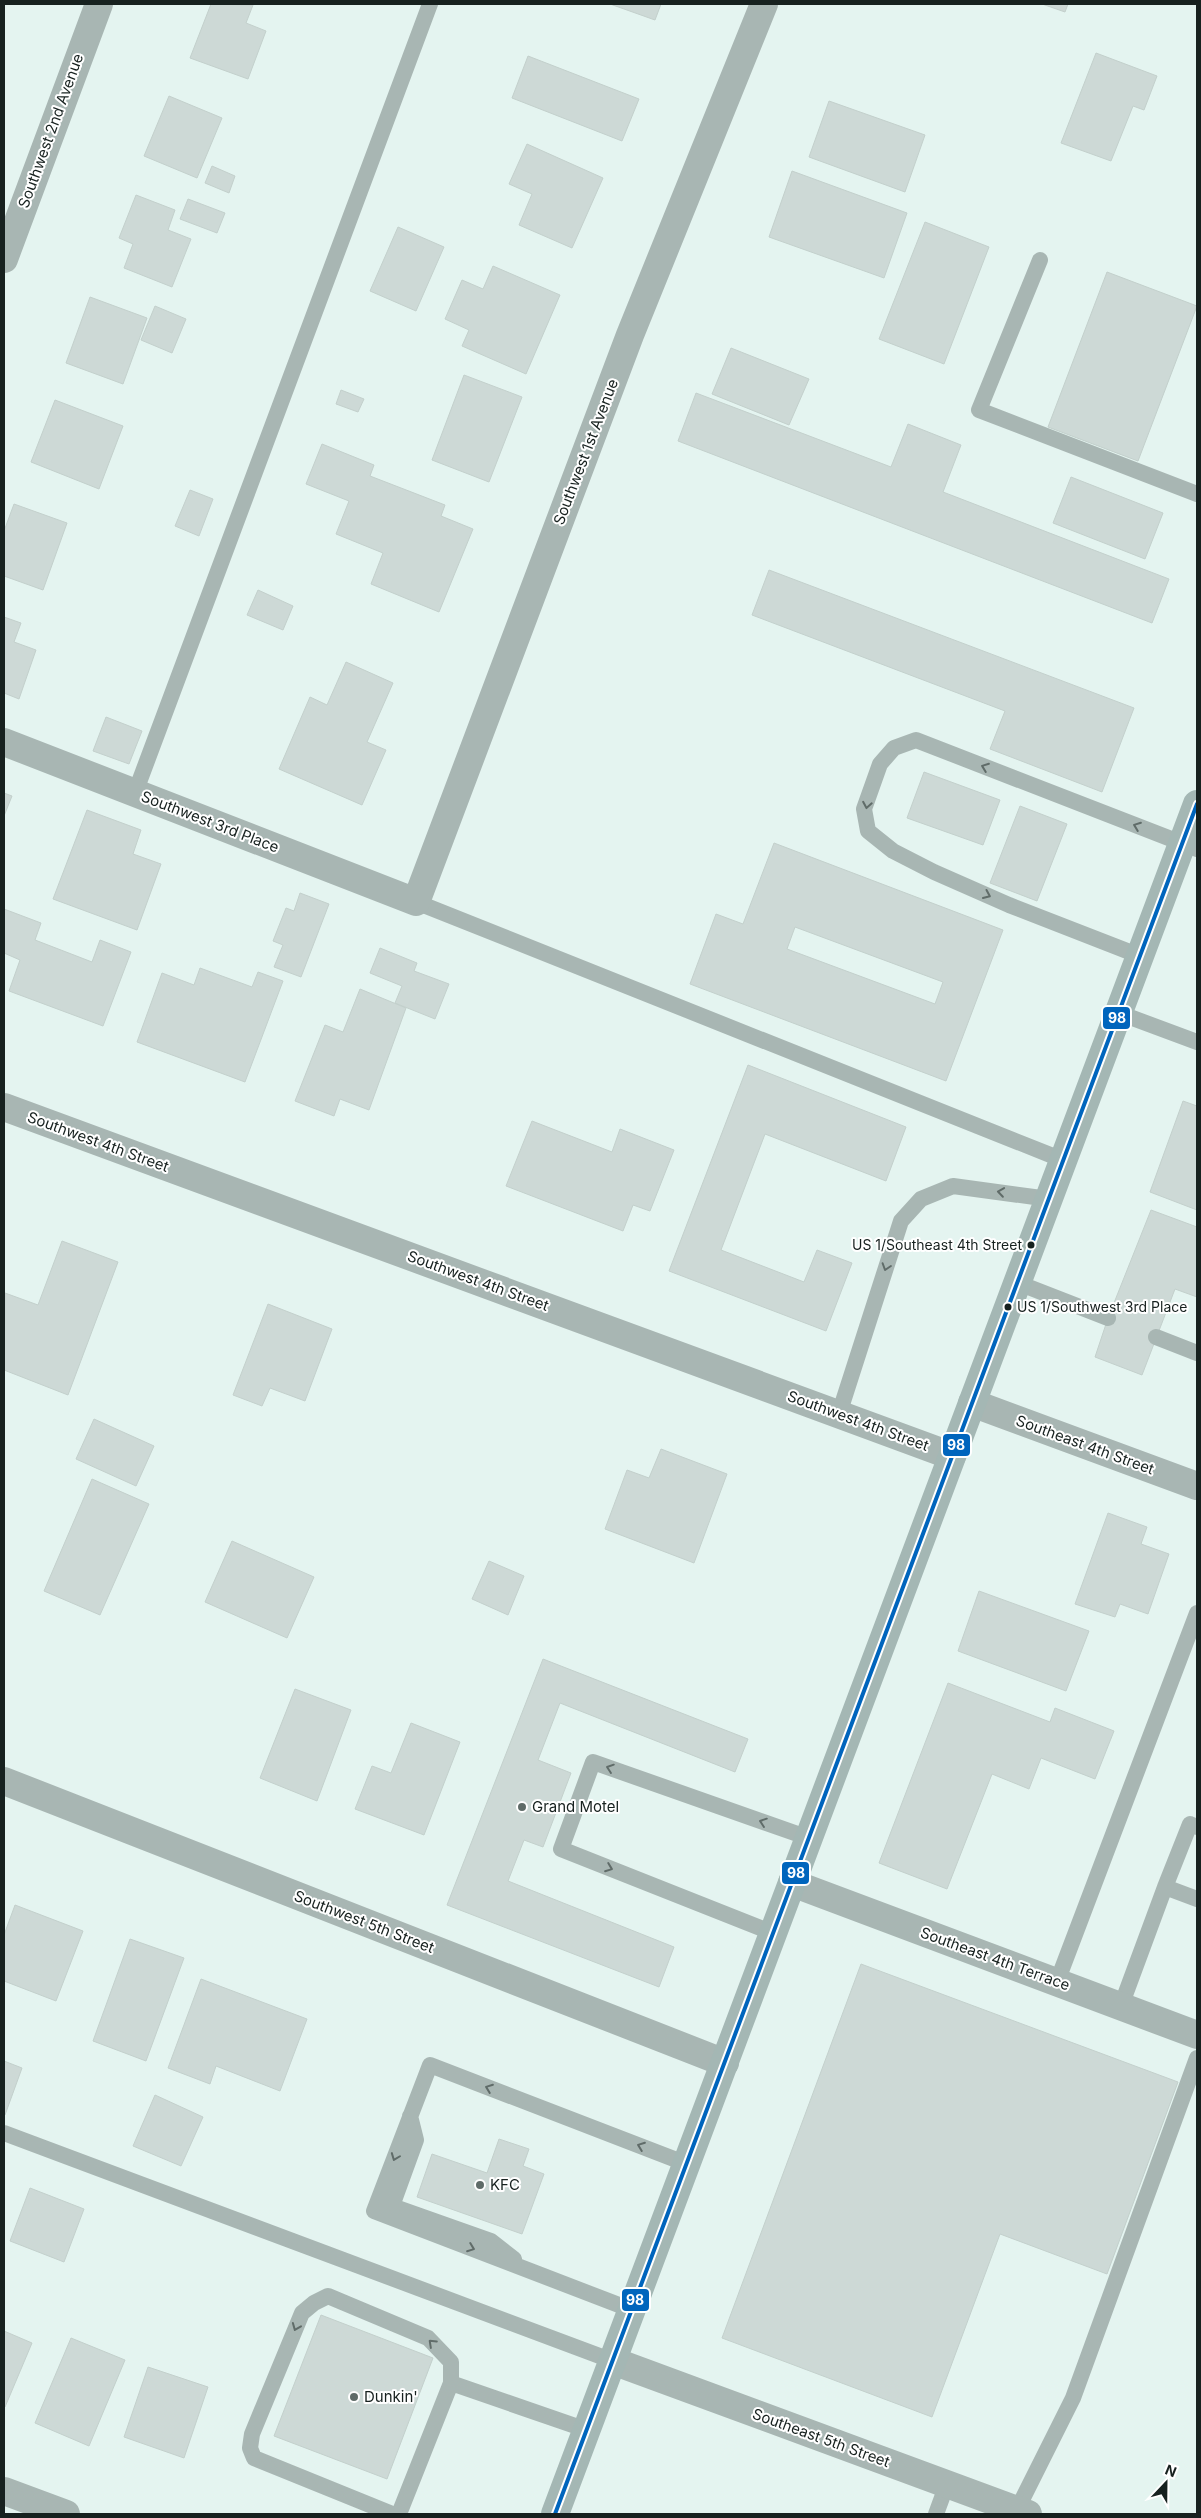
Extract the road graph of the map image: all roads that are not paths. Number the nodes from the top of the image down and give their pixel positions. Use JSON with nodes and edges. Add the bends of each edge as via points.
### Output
{"nodes":[{"id":1,"x":99,"y":4,"type":"edge"},
{"id":2,"x":430,"y":4,"type":"edge"},
{"id":3,"x":764,"y":4,"type":"edge"},
{"id":4,"x":4,"y":259,"type":"edge"},
{"id":5,"x":1040,"y":260,"type":"dead end"},
{"id":6,"x":1197,"y":494,"type":"edge"},
{"id":7,"x":4,"y":742,"type":"edge"},
{"id":8,"x":135,"y":793,"type":"junction"},
{"id":9,"x":1197,"y":804,"type":"edge"},
{"id":10,"x":1190,"y":846,"type":"edge"},
{"id":11,"x":416,"y":902,"type":"junction"},
{"id":12,"x":1140,"y":956,"type":"junction"},
{"id":13,"x":1119,"y":1013,"type":"junction"},
{"id":14,"x":1197,"y":1042,"type":"edge"},
{"id":15,"x":4,"y":1107,"type":"edge"},
{"id":16,"x":1063,"y":1160,"type":"junction"},
{"id":17,"x":1049,"y":1199,"type":"junction"},
{"id":18,"x":1018,"y":1283,"type":"junction"},
{"id":19,"x":1108,"y":1318,"type":"dead end"},
{"id":20,"x":1156,"y":1337,"type":"dead end"},
{"id":21,"x":1197,"y":1353,"type":"edge"},
{"id":22,"x":972,"y":1403,"type":"junction"},
{"id":23,"x":839,"y":1414,"type":"junction"},
{"id":24,"x":952,"y":1456,"type":"junction"},
{"id":25,"x":1197,"y":1486,"type":"edge"},
{"id":26,"x":1197,"y":1613,"type":"edge"},
{"id":27,"x":4,"y":1781,"type":"edge"},
{"id":28,"x":1197,"y":1827,"type":"edge"},
{"id":29,"x":809,"y":1838,"type":"junction"},
{"id":30,"x":792,"y":1883,"type":"junction"},
{"id":31,"x":1165,"y":1887,"type":"junction"},
{"id":32,"x":1197,"y":1899,"type":"edge"},
{"id":33,"x":773,"y":1933,"type":"junction"},
{"id":34,"x":1057,"y":1982,"type":"junction"},
{"id":35,"x":1120,"y":2006,"type":"junction"},
{"id":36,"x":1197,"y":2035,"type":"edge"},
{"id":37,"x":1197,"y":2058,"type":"edge"},
{"id":38,"x":725,"y":2063,"type":"junction"},
{"id":39,"x":4,"y":2133,"type":"edge"},
{"id":40,"x":686,"y":2164,"type":"junction"},
{"id":41,"x":632,"y":2310,"type":"junction"},
{"id":42,"x":613,"y":2361,"type":"junction"},
{"id":43,"x":451,"y":2383,"type":"junction"},
{"id":44,"x":587,"y":2430,"type":"junction"},
{"id":45,"x":947,"y":2484,"type":"junction"},
{"id":46,"x":4,"y":2491,"type":"edge"},
{"id":47,"x":1023,"y":2512,"type":"edge"},
{"id":48,"x":66,"y":2514,"type":"edge"},
{"id":49,"x":392,"y":2514,"type":"edge"},
{"id":50,"x":399,"y":2514,"type":"edge"},
{"id":51,"x":555,"y":2514,"type":"edge"},
{"id":52,"x":936,"y":2514,"type":"edge"}],
"edges":[{"from":1,"to":4,"type":"street","name":"Southwest 2nd Avenue"},
{"from":2,"to":8,"type":"lane"},
{"from":3,"to":11,"type":"street","name":"Southwest 1st Avenue","via":[[630,335]]},
{"from":5,"to":6,"type":"lane","via":[[979,410]]},
{"from":7,"to":8,"type":"street","name":"Southwest 3rd Place"},
{"from":8,"to":11,"type":"street","name":"Southwest 3rd Place"},
{"from":9,"to":10,"type":"main road"},
{"from":10,"to":12,"type":"main road"},
{"from":10,"to":12,"type":"lane","one_way":true,"via":[[916,740],[894,748],[880,764],[864,809],[868,832],[893,852],[1009,905]]},
{"from":11,"to":16,"type":"lane"},
{"from":12,"to":13,"type":"main road"},
{"from":13,"to":14,"type":"lane"},
{"from":13,"to":16,"type":"main road"},
{"from":15,"to":23,"type":"street","name":"Southwest 4th Street"},
{"from":16,"to":17,"type":"main road"},
{"from":17,"to":18,"type":"main road"},
{"from":17,"to":23,"type":"lane","one_way":true,"via":[[953,1186],[921,1199],[901,1221]]},
{"from":18,"to":19,"type":"lane"},
{"from":18,"to":22,"type":"main road"},
{"from":20,"to":21,"type":"lane"},
{"from":22,"to":24,"type":"main road"},
{"from":22,"to":25,"type":"street","name":"Southeast 4th Street"},
{"from":23,"to":24,"type":"street","name":"Southwest 4th Street"},
{"from":24,"to":29,"type":"main road"},
{"from":26,"to":34,"type":"lane"},
{"from":27,"to":38,"type":"street","name":"Southwest 5th Street"},
{"from":28,"to":31,"type":"lane","via":[[1190,1824]]},
{"from":29,"to":30,"type":"main road"},
{"from":29,"to":33,"type":"lane","one_way":true,"via":[[593,1762],[560,1849]]},
{"from":30,"to":33,"type":"main road"},
{"from":30,"to":34,"type":"street","name":"Southeast 4th Terrace"},
{"from":31,"to":32,"type":"lane"},
{"from":31,"to":35,"type":"lane"},
{"from":33,"to":38,"type":"main road"},
{"from":34,"to":35,"type":"street","name":"Southeast 4th Terrace"},
{"from":35,"to":36,"type":"street","name":"Southeast 4th Terrace"},
{"from":37,"to":47,"type":"lane","via":[[1073,2398]]},
{"from":38,"to":40,"type":"main road"},
{"from":39,"to":42,"type":"lane"},
{"from":40,"to":41,"type":"main road"},
{"from":40,"to":41,"type":"lane","one_way":true,"via":[[430,2065],[374,2211]]},
{"from":41,"to":42,"type":"main road"},
{"from":42,"to":44,"type":"main road"},
{"from":42,"to":45,"type":"street","name":"Southeast 5th Street"},
{"from":43,"to":44,"type":"lane"},
{"from":43,"to":49,"type":"lane","one_way":true,"via":[[451,2362],[428,2338],[328,2296],[302,2312],[252,2434],[250,2448],[254,2458]]},
{"from":43,"to":50,"type":"lane"},
{"from":44,"to":51,"type":"main road"},
{"from":45,"to":47,"type":"street","name":"Southeast 5th Street"},
{"from":45,"to":52,"type":"lane"},
{"from":46,"to":48,"type":"street"}]}
